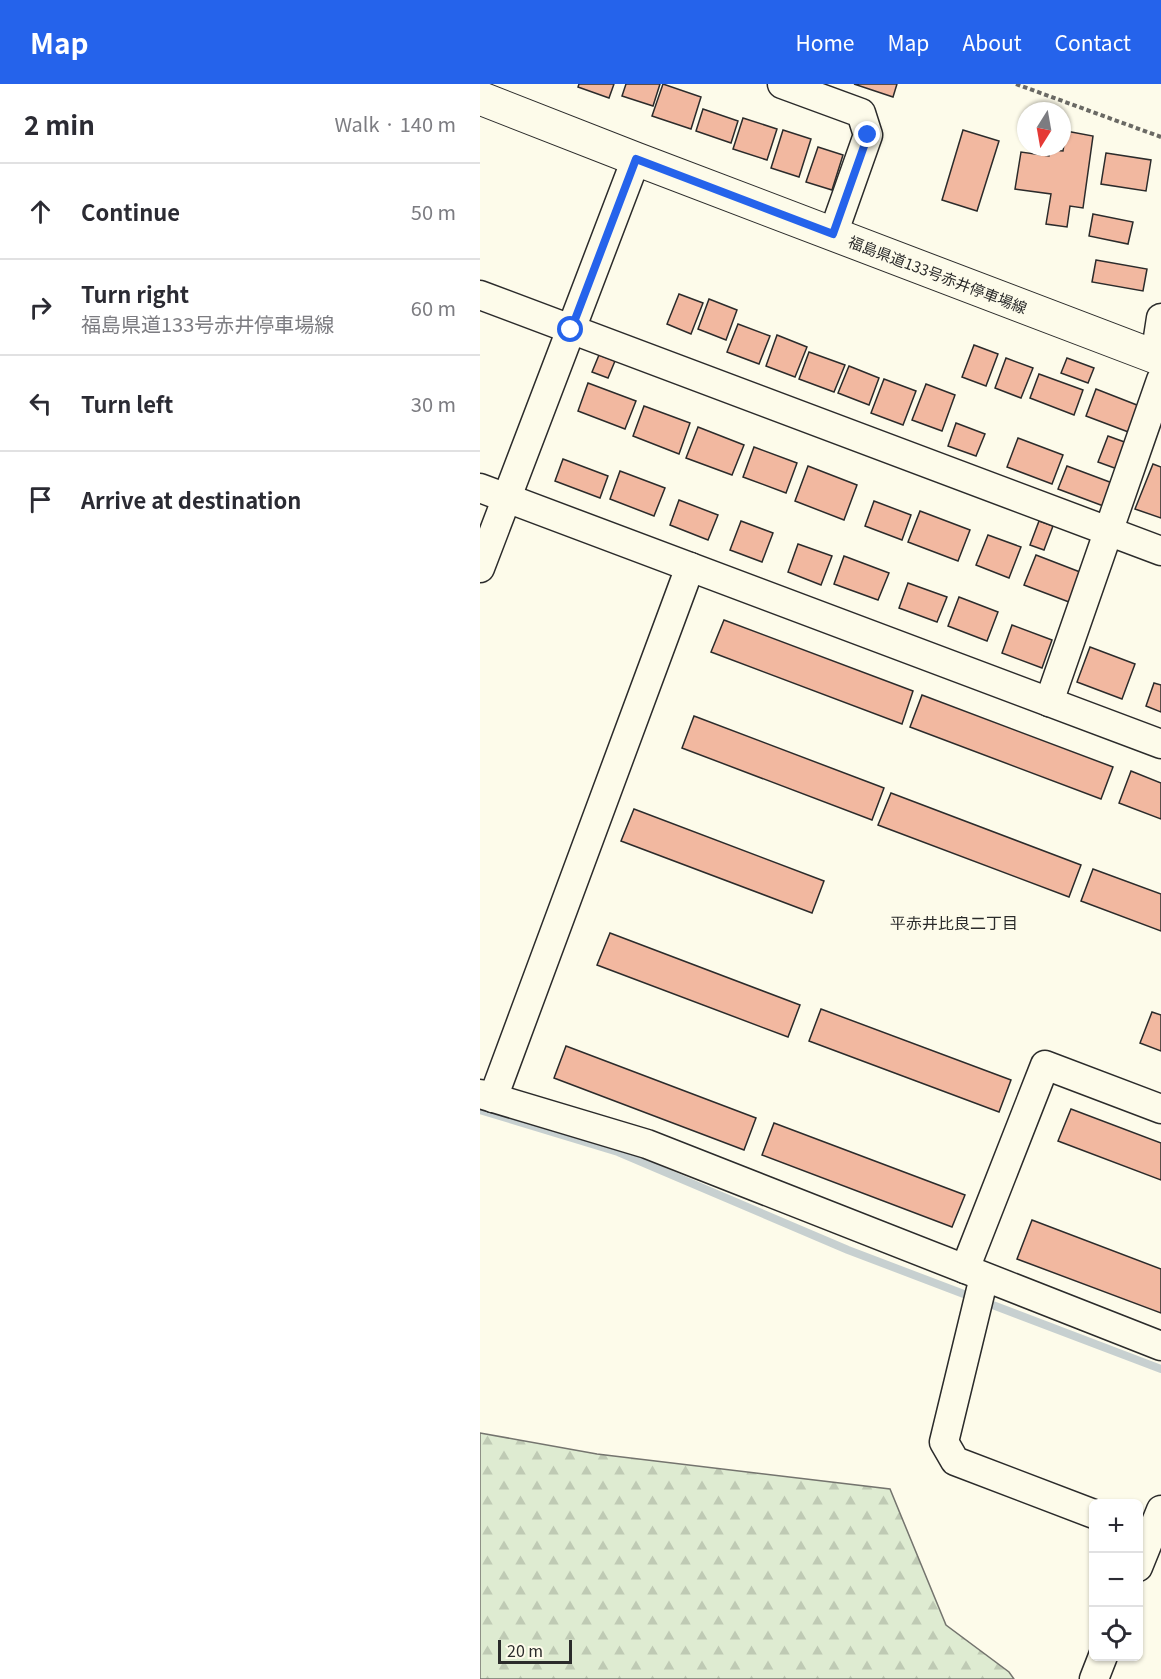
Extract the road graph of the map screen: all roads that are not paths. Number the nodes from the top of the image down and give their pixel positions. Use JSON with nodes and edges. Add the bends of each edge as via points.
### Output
{"nodes":[{"id":1,"x":782,"y":84,"type":"edge"},
{"id":2,"x":480,"y":98,"type":"edge"},
{"id":3,"x":636,"y":159,"type":"junction"},
{"id":4,"x":833,"y":234,"type":"junction"},
{"id":5,"x":480,"y":295,"type":"edge"},
{"id":6,"x":1161,"y":318,"type":"edge"},
{"id":7,"x":571,"y":330,"type":"junction"},
{"id":8,"x":1159,"y":365,"type":"edge"},
{"id":9,"x":480,"y":488,"type":"edge"},
{"id":10,"x":507,"y":498,"type":"junction"},
{"id":11,"x":1108,"y":532,"type":"junction"},
{"id":12,"x":1161,"y":551,"type":"edge"},
{"id":13,"x":690,"y":567,"type":"junction"},
{"id":14,"x":480,"y":568,"type":"edge"},
{"id":15,"x":1049,"y":702,"type":"junction"},
{"id":16,"x":1161,"y":744,"type":"edge"},
{"id":17,"x":487,"y":1096,"type":"edge"},
{"id":18,"x":1161,"y":1109,"type":"edge"},
{"id":19,"x":976,"y":1287,"type":"junction"},
{"id":20,"x":1161,"y":1347,"type":"edge"},
{"id":21,"x":1089,"y":1512,"type":"edge"},
{"id":22,"x":1153,"y":1529,"type":"edge"},
{"id":23,"x":1143,"y":1554,"type":"edge"},
{"id":24,"x":1101,"y":1661,"type":"edge"},
{"id":25,"x":1094,"y":1679,"type":"edge"}],
"edges":[{"from":1,"to":4,"type":"street","via":[[861,112],[868,135]]},
{"from":2,"to":3,"type":"main road","name":"福島県道133号赤井停車場線"},
{"from":3,"to":4,"type":"main road","name":"福島県道133号赤井停車場線"},
{"from":3,"to":7,"type":"street"},
{"from":4,"to":8,"type":"main road","name":"福島県道133号赤井停車場線"},
{"from":5,"to":7,"type":"street"},
{"from":6,"to":8,"type":"street"},
{"from":7,"to":10,"type":"street"},
{"from":7,"to":11,"type":"street"},
{"from":8,"to":11,"type":"street"},
{"from":9,"to":10,"type":"street"},
{"from":10,"to":13,"type":"street"},
{"from":10,"to":14,"type":"street"},
{"from":11,"to":12,"type":"street"},
{"from":11,"to":15,"type":"street"},
{"from":13,"to":15,"type":"street"},
{"from":13,"to":17,"type":"street"},
{"from":15,"to":16,"type":"street"},
{"from":17,"to":19,"type":"street","via":[[647,1144]]},
{"from":18,"to":19,"type":"street","via":[[1045,1065]]},
{"from":19,"to":20,"type":"street"},
{"from":19,"to":21,"type":"street","via":[[944,1442],[955,1461]]},
{"from":22,"to":23,"type":"street"},
{"from":24,"to":25,"type":"street"}]}
